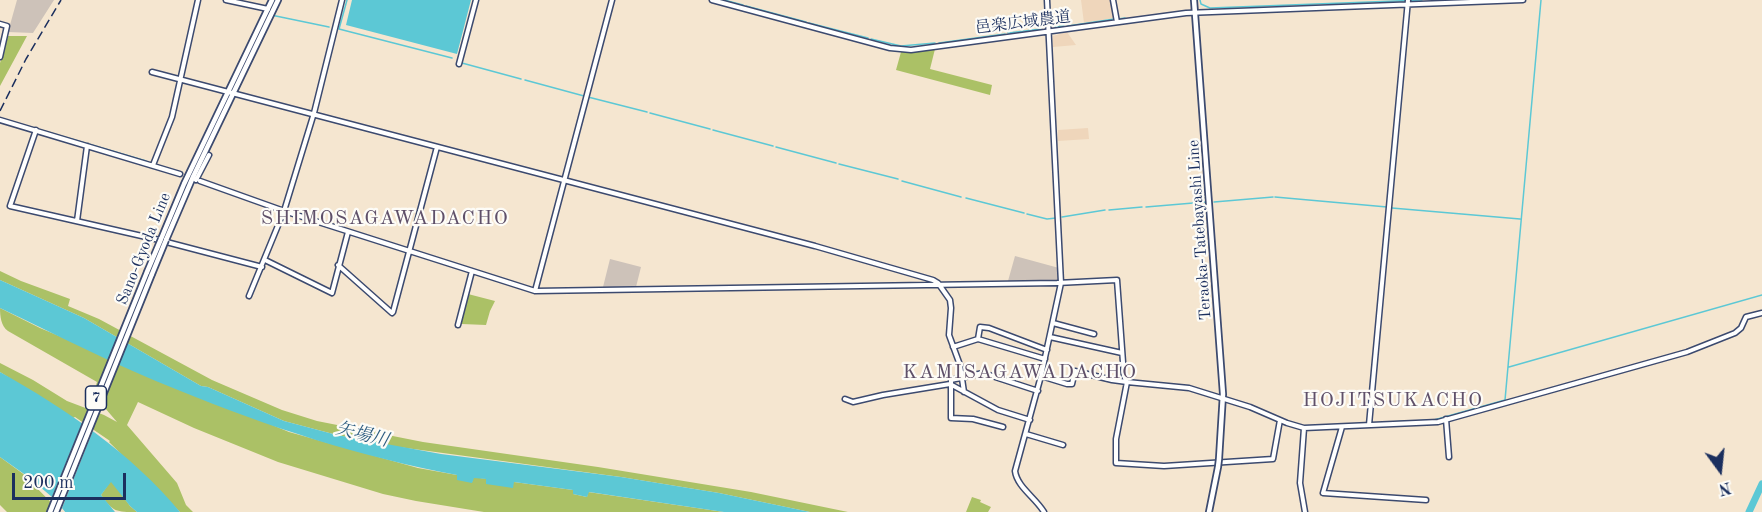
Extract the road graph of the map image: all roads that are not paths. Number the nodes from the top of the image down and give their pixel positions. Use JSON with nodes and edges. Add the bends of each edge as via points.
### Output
{"nodes":[{"id":1,"x":198,"y":0,"type":"edge"},
{"id":2,"x":226,"y":0,"type":"edge"},
{"id":3,"x":272,"y":0,"type":"edge"},
{"id":4,"x":278,"y":0,"type":"edge"},
{"id":5,"x":342,"y":0,"type":"edge"},
{"id":6,"x":476,"y":0,"type":"edge"},
{"id":7,"x":612,"y":0,"type":"edge"},
{"id":8,"x":712,"y":0,"type":"edge"},
{"id":9,"x":1047,"y":0,"type":"edge"},
{"id":10,"x":1113,"y":0,"type":"edge"},
{"id":11,"x":1194,"y":0,"type":"edge"},
{"id":12,"x":1523,"y":0,"type":"edge"},
{"id":13,"x":1408,"y":2,"type":"edge"},
{"id":14,"x":268,"y":9,"type":"junction"},
{"id":15,"x":1195,"y":12,"type":"junction"},
{"id":16,"x":1117,"y":22,"type":"junction"},
{"id":17,"x":0,"y":24,"type":"edge"},
{"id":18,"x":1050,"y":32,"type":"junction"},
{"id":19,"x":0,"y":57,"type":"edge"},
{"id":20,"x":459,"y":64,"type":"dead end"},
{"id":21,"x":152,"y":72,"type":"dead end"},
{"id":22,"x":180,"y":80,"type":"junction"},
{"id":23,"x":228,"y":92,"type":"junction"},
{"id":24,"x":234,"y":94,"type":"junction"},
{"id":25,"x":314,"y":113,"type":"junction"},
{"id":26,"x":0,"y":120,"type":"edge"},
{"id":27,"x":36,"y":130,"type":"junction"},
{"id":28,"x":87,"y":146,"type":"junction"},
{"id":29,"x":437,"y":146,"type":"junction"},
{"id":30,"x":209,"y":155,"type":"dead end"},
{"id":31,"x":153,"y":165,"type":"junction"},
{"id":32,"x":180,"y":174,"type":"dead end"},
{"id":33,"x":197,"y":179,"type":"junction"},
{"id":34,"x":563,"y":180,"type":"junction"},
{"id":35,"x":284,"y":211,"type":"junction"},
{"id":36,"x":77,"y":221,"type":"junction"},
{"id":37,"x":348,"y":231,"type":"junction"},
{"id":38,"x":164,"y":239,"type":"junction"},
{"id":39,"x":409,"y":251,"type":"junction"},
{"id":40,"x":265,"y":260,"type":"junction"},
{"id":41,"x":338,"y":265,"type":"junction"},
{"id":42,"x":262,"y":267,"type":"junction"},
{"id":43,"x":472,"y":271,"type":"junction"},
{"id":44,"x":1061,"y":283,"type":"junction"},
{"id":45,"x":146,"y":284,"type":"junction"},
{"id":46,"x":940,"y":285,"type":"junction"},
{"id":47,"x":535,"y":291,"type":"junction"},
{"id":48,"x":249,"y":296,"type":"dead end"},
{"id":49,"x":1762,"y":313,"type":"edge"},
{"id":50,"x":1053,"y":323,"type":"junction"},
{"id":51,"x":458,"y":325,"type":"dead end"},
{"id":52,"x":1094,"y":334,"type":"dead end"},
{"id":53,"x":1050,"y":337,"type":"junction"},
{"id":54,"x":978,"y":339,"type":"junction"},
{"id":55,"x":953,"y":347,"type":"junction"},
{"id":56,"x":1047,"y":350,"type":"junction"},
{"id":57,"x":1122,"y":353,"type":"junction"},
{"id":58,"x":1045,"y":359,"type":"junction"},
{"id":59,"x":1041,"y":376,"type":"junction"},
{"id":60,"x":962,"y":377,"type":"junction"},
{"id":61,"x":1127,"y":382,"type":"junction"},
{"id":62,"x":950,"y":384,"type":"junction"},
{"id":63,"x":1038,"y":391,"type":"junction"},
{"id":64,"x":964,"y":392,"type":"junction"},
{"id":65,"x":845,"y":399,"type":"dead end"},
{"id":66,"x":1223,"y":399,"type":"junction"},
{"id":67,"x":1446,"y":419,"type":"junction"},
{"id":68,"x":1030,"y":420,"type":"junction"},
{"id":69,"x":1280,"y":420,"type":"junction"},
{"id":70,"x":1370,"y":426,"type":"junction"},
{"id":71,"x":1003,"y":427,"type":"dead end"},
{"id":72,"x":1342,"y":427,"type":"junction"},
{"id":73,"x":1304,"y":428,"type":"junction"},
{"id":74,"x":1026,"y":434,"type":"junction"},
{"id":75,"x":1063,"y":445,"type":"dead end"},
{"id":76,"x":1449,"y":457,"type":"dead end"},
{"id":77,"x":1426,"y":500,"type":"dead end"},
{"id":78,"x":50,"y":512,"type":"edge"},
{"id":79,"x":56,"y":512,"type":"edge"},
{"id":80,"x":1044,"y":512,"type":"edge"},
{"id":81,"x":1209,"y":512,"type":"edge"},
{"id":82,"x":1305,"y":512,"type":"edge"}],
"edges":[{"from":1,"to":22,"type":"street"},
{"from":2,"to":14,"type":"street"},
{"from":3,"to":14,"type":"main road","name":"Sano-Gyoda Line","number":"7"},
{"from":4,"to":24,"type":"main road","name":"Sano-Gyoda Line","number":"7"},
{"from":5,"to":25,"type":"street"},
{"from":6,"to":20,"type":"street"},
{"from":7,"to":34,"type":"street"},
{"from":8,"to":18,"type":"street","name":"邑楽広域農道","via":[[904,50]]},
{"from":9,"to":18,"type":"street"},
{"from":10,"to":16,"type":"street"},
{"from":11,"to":15,"type":"main road","name":"Teraoka-Tatebayashi Line"},
{"from":12,"to":13,"type":"street","name":"邑楽広域農道"},
{"from":13,"to":15,"type":"street","name":"邑楽広域農道"},
{"from":13,"to":70,"type":"street"},
{"from":14,"to":23,"type":"main road","name":"Sano-Gyoda Line","number":"7"},
{"from":15,"to":16,"type":"street","name":"邑楽広域農道"},
{"from":15,"to":66,"type":"main road","name":"Teraoka-Tatebayashi Line"},
{"from":16,"to":18,"type":"street","name":"邑楽広域農道"},
{"from":17,"to":19,"type":"street","via":[[7,26]]},
{"from":18,"to":44,"type":"street"},
{"from":21,"to":22,"type":"street"},
{"from":22,"to":23,"type":"street"},
{"from":22,"to":31,"type":"street"},
{"from":23,"to":24,"type":"street"},
{"from":23,"to":38,"type":"main road","name":"Sano-Gyoda Line","number":"7","via":[[184,184]]},
{"from":24,"to":25,"type":"street"},
{"from":24,"to":33,"type":"main road","name":"Sano-Gyoda Line","number":"7"},
{"from":25,"to":29,"type":"street"},
{"from":25,"to":35,"type":"street"},
{"from":26,"to":27,"type":"street"},
{"from":27,"to":28,"type":"street"},
{"from":27,"to":36,"type":"street","via":[[10,206]]},
{"from":28,"to":31,"type":"street"},
{"from":28,"to":36,"type":"street"},
{"from":29,"to":34,"type":"street"},
{"from":29,"to":39,"type":"street"},
{"from":30,"to":33,"type":"street"},
{"from":31,"to":32,"type":"street"},
{"from":33,"to":35,"type":"street"},
{"from":33,"to":38,"type":"main road","name":"Sano-Gyoda Line","number":"7"},
{"from":34,"to":46,"type":"street","via":[[879,263]]},
{"from":34,"to":47,"type":"street"},
{"from":35,"to":37,"type":"street"},
{"from":35,"to":40,"type":"street"},
{"from":36,"to":42,"type":"street"},
{"from":37,"to":39,"type":"street"},
{"from":37,"to":41,"type":"street"},
{"from":38,"to":45,"type":"main road","name":"Sano-Gyoda Line","number":"7","bridge":true},
{"from":39,"to":41,"type":"street","via":[[392,314]]},
{"from":39,"to":43,"type":"street"},
{"from":40,"to":41,"type":"street","via":[[332,293]]},
{"from":40,"to":42,"type":"street"},
{"from":42,"to":48,"type":"street"},
{"from":43,"to":47,"type":"street"},
{"from":43,"to":51,"type":"street"},
{"from":44,"to":46,"type":"street"},
{"from":44,"to":50,"type":"street"},
{"from":44,"to":57,"type":"street","via":[[1117,280]]},
{"from":45,"to":78,"type":"main road","name":"Sano-Gyoda Line","number":"7"},
{"from":45,"to":79,"type":"main road","name":"Sano-Gyoda Line","number":"7"},
{"from":46,"to":47,"type":"street"},
{"from":46,"to":55,"type":"street","via":[[951,304],[949,335]]},
{"from":49,"to":67,"type":"street","via":[[1746,316],[1735,333],[1687,352]]},
{"from":50,"to":52,"type":"street"},
{"from":50,"to":53,"type":"street"},
{"from":53,"to":56,"type":"street"},
{"from":53,"to":57,"type":"street"},
{"from":54,"to":55,"type":"street"},
{"from":54,"to":56,"type":"street","via":[[980,327],[989,328]]},
{"from":54,"to":58,"type":"street"},
{"from":55,"to":60,"type":"street"},
{"from":56,"to":58,"type":"street"},
{"from":57,"to":61,"type":"street"},
{"from":58,"to":59,"type":"street"},
{"from":59,"to":61,"type":"street","via":[[1072,384],[1075,371]]},
{"from":59,"to":63,"type":"street"},
{"from":60,"to":62,"type":"street"},
{"from":60,"to":63,"type":"street","via":[[983,373]]},
{"from":60,"to":64,"type":"street"},
{"from":61,"to":66,"type":"street","via":[[1189,388]]},
{"from":61,"to":69,"type":"street","via":[[1116,440],[1116,463],[1164,466],[1273,459]]},
{"from":62,"to":64,"type":"street"},
{"from":62,"to":65,"type":"street","via":[[853,402]]},
{"from":62,"to":71,"type":"street","via":[[951,418]]},
{"from":63,"to":68,"type":"street"},
{"from":64,"to":68,"type":"street","via":[[998,410]]},
{"from":66,"to":69,"type":"street"},
{"from":66,"to":81,"type":"main road","name":"Teraoka-Tatebayashi Line","bridge":true,"via":[[1219,459]]},
{"from":67,"to":70,"type":"street"},
{"from":67,"to":76,"type":"street"},
{"from":68,"to":74,"type":"street"},
{"from":69,"to":73,"type":"street"},
{"from":70,"to":72,"type":"street"},
{"from":72,"to":73,"type":"street"},
{"from":72,"to":77,"type":"street","via":[[1323,493]]},
{"from":73,"to":82,"type":"street","via":[[1300,483]]},
{"from":74,"to":75,"type":"street"},
{"from":74,"to":80,"type":"street","via":[[1016,477]]}]}
